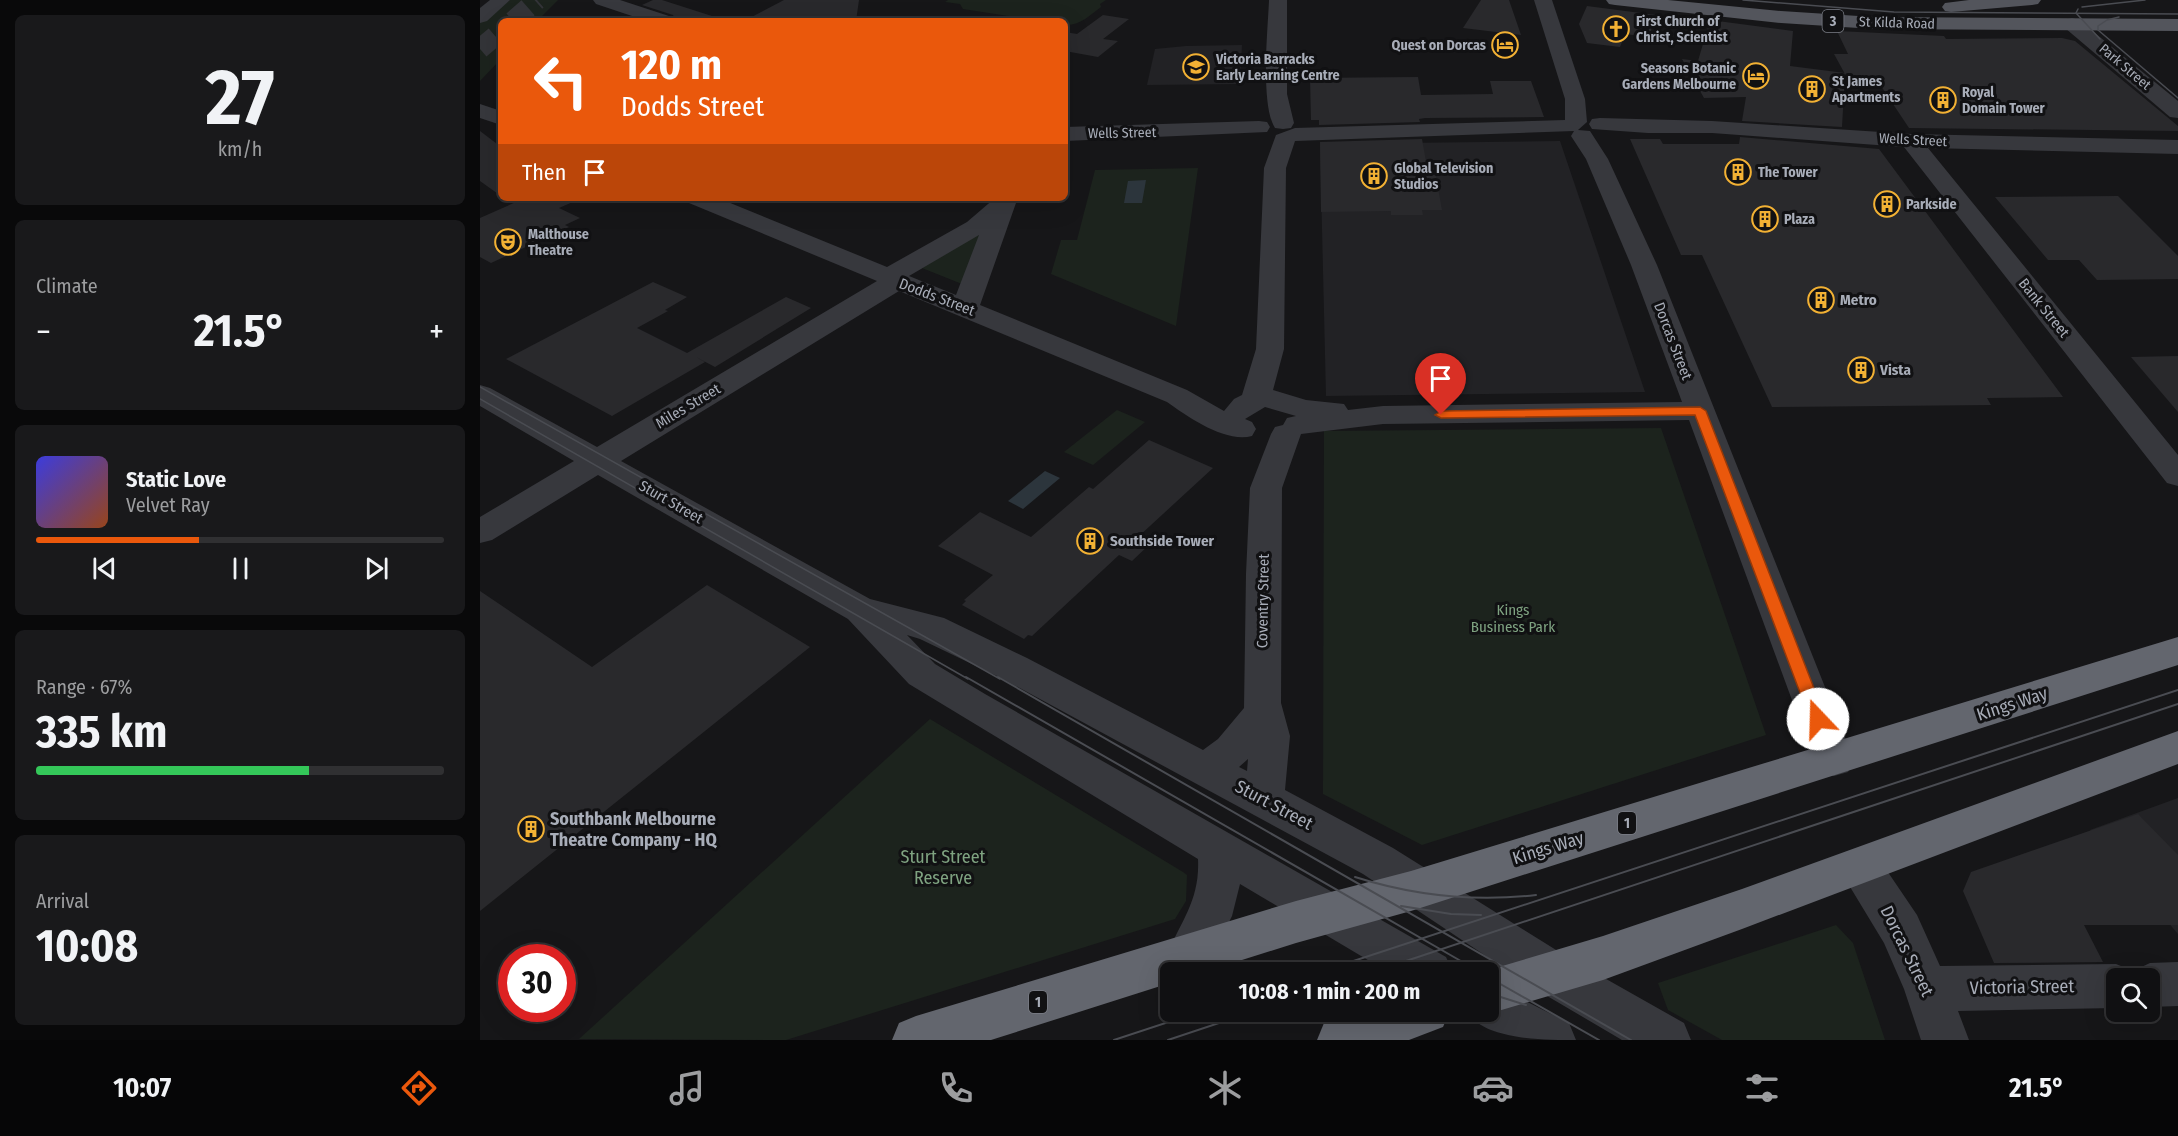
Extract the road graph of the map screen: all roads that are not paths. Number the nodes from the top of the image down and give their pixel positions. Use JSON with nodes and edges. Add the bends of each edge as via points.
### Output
{"nodes":[{"id":1,"x":501,"y":0,"type":"edge"},
{"id":2,"x":602,"y":0,"type":"edge"},
{"id":3,"x":1278,"y":0,"type":"edge"},
{"id":4,"x":1543,"y":0,"type":"edge"},
{"id":5,"x":1615,"y":0,"type":"edge"},
{"id":6,"x":1711,"y":0,"type":"edge"},
{"id":7,"x":2032,"y":0,"type":"edge"},
{"id":8,"x":1807,"y":1,"type":"edge"},
{"id":9,"x":1995,"y":1,"type":"edge"},
{"id":10,"x":628,"y":3,"type":"edge"},
{"id":11,"x":1851,"y":4,"type":"dead end"},
{"id":12,"x":1885,"y":6,"type":"dead end"},
{"id":13,"x":2066,"y":16,"type":"junction"},
{"id":14,"x":480,"y":17,"type":"edge"},
{"id":15,"x":659,"y":18,"type":"edge"},
{"id":16,"x":2118,"y":24,"type":"junction"},
{"id":17,"x":2178,"y":25,"type":"edge"},
{"id":18,"x":2178,"y":91,"type":"edge"},
{"id":19,"x":480,"y":110,"type":"edge"},
{"id":20,"x":2178,"y":112,"type":"edge"},
{"id":21,"x":498,"y":118,"type":"edge"},
{"id":22,"x":1275,"y":131,"type":"junction"},
{"id":23,"x":1589,"y":132,"type":"junction"},
{"id":24,"x":1068,"y":134,"type":"edge"},
{"id":25,"x":1911,"y":141,"type":"junction"},
{"id":26,"x":2178,"y":147,"type":"edge"},
{"id":27,"x":704,"y":201,"type":"edge"},
{"id":28,"x":1004,"y":201,"type":"edge"},
{"id":29,"x":1005,"y":201,"type":"edge"},
{"id":30,"x":893,"y":279,"type":"junction"},
{"id":31,"x":965,"y":308,"type":"junction"},
{"id":32,"x":480,"y":394,"type":"edge"},
{"id":33,"x":1700,"y":411,"type":"junction"},
{"id":34,"x":1269,"y":417,"type":"junction"},
{"id":35,"x":598,"y":460,"type":"junction"},
{"id":36,"x":2178,"y":476,"type":"edge"},
{"id":37,"x":480,"y":532,"type":"edge"},
{"id":38,"x":861,"y":610,"type":"junction"},
{"id":39,"x":2178,"y":651,"type":"edge"},
{"id":40,"x":1263,"y":713,"type":"junction"},
{"id":41,"x":2178,"y":747,"type":"edge"},
{"id":42,"x":1834,"y":760,"type":"junction"},
{"id":43,"x":1206,"y":770,"type":"junction"},
{"id":44,"x":1264,"y":799,"type":"junction"},
{"id":45,"x":1219,"y":850,"type":"junction"},
{"id":46,"x":1860,"y":867,"type":"junction"},
{"id":47,"x":1421,"y":888,"type":"junction"},
{"id":48,"x":1327,"y":913,"type":"junction"},
{"id":49,"x":1190,"y":954,"type":"junction"},
{"id":50,"x":1413,"y":962,"type":"edge"},
{"id":51,"x":1553,"y":974,"type":"junction"},
{"id":52,"x":2178,"y":984,"type":"edge"},
{"id":53,"x":2160,"y":985,"type":"edge"},
{"id":54,"x":2106,"y":986,"type":"edge"},
{"id":55,"x":1499,"y":989,"type":"edge"},
{"id":56,"x":1927,"y":989,"type":"junction"},
{"id":57,"x":1499,"y":1011,"type":"edge"},
{"id":58,"x":1394,"y":1022,"type":"edge"},
{"id":59,"x":916,"y":1040,"type":"edge"},
{"id":60,"x":1341,"y":1040,"type":"edge"},
{"id":61,"x":1552,"y":1040,"type":"edge"},
{"id":62,"x":1667,"y":1040,"type":"edge"},
{"id":63,"x":1946,"y":1040,"type":"edge"}],
"edges":[{"from":1,"to":14,"type":"street"},
{"from":2,"to":10,"type":"street"},
{"from":3,"to":22,"type":"street"},
{"from":4,"to":23,"type":"street","name":"Dorcas Street"},
{"from":5,"to":13,"type":"main road","name":"St Kilda Road","number":"3","via":[[1863,22],[1995,25]]},
{"from":6,"to":13,"type":"main road","name":"St Kilda Road","via":[[1841,13]]},
{"from":7,"to":9,"type":"main road","name":"St Kilda Road"},
{"from":8,"to":11,"type":"main road","name":"St Kilda Road","number":"3"},
{"from":9,"to":12,"type":"main road","name":"St Kilda Road","via":[[1938,7]]},
{"from":10,"to":15,"type":"street"},
{"from":13,"to":16,"type":"main road","name":"St Kilda Road","number":"3"},
{"from":13,"to":20,"type":"street","name":"Park Street"},
{"from":16,"to":17,"type":"main road","name":"St Kilda Road","number":"3"},
{"from":16,"to":18,"type":"street","name":"Park Street","via":[[2110,36]]},
{"from":19,"to":21,"type":"street"},
{"from":22,"to":23,"type":"street","name":"Wells Street"},
{"from":22,"to":24,"type":"street","name":"Wells Street"},
{"from":22,"to":34,"type":"street"},
{"from":23,"to":25,"type":"street","name":"Wells Street","via":[[1712,127]]},
{"from":23,"to":33,"type":"street","name":"Dorcas Street"},
{"from":25,"to":26,"type":"street","name":"Wells Street"},
{"from":25,"to":36,"type":"street","name":"Bank Street"},
{"from":27,"to":30,"type":"street","name":"Dodds Street"},
{"from":28,"to":30,"type":"street","name":"Miles Street","via":[[976,227]]},
{"from":29,"to":31,"type":"street","name":"Miles Street"},
{"from":30,"to":31,"type":"street","name":"Dodds Street"},
{"from":30,"to":35,"type":"street","name":"Miles Street"},
{"from":31,"to":34,"type":"street","name":"Dodds Street","via":[[1177,396],[1203,413]]},
{"from":32,"to":35,"type":"street","name":"Sturt Street"},
{"from":33,"to":34,"type":"street","name":"Dodds Street"},
{"from":33,"to":42,"type":"street","name":"Dorcas Street"},
{"from":34,"to":40,"type":"street","name":"Coventry Street"},
{"from":35,"to":37,"type":"street","name":"Miles Street"},
{"from":35,"to":38,"type":"street","name":"Sturt Street"},
{"from":38,"to":43,"type":"street","name":"Sturt Street","via":[[931,628]]},
{"from":38,"to":45,"type":"street","name":"Sturt Street","via":[[922,674]]},
{"from":39,"to":42,"type":"highway","name":"Kings Way","number":"1"},
{"from":40,"to":43,"type":"street","via":[[1232,750]]},
{"from":40,"to":44,"type":"street","name":"Coventry Street","via":[[1270,736]]},
{"from":41,"to":46,"type":"highway"},
{"from":42,"to":47,"type":"highway","name":"Kings Way","number":"1"},
{"from":43,"to":44,"type":"street","name":"Sturt Street"},
{"from":44,"to":47,"type":"street","name":"Sturt Street"},
{"from":45,"to":48,"type":"street","name":"Sturt Street"},
{"from":45,"to":49,"type":"street","via":[[1217,900]]},
{"from":46,"to":51,"type":"highway"},
{"from":46,"to":56,"type":"street","name":"Dorcas Street","via":[[1901,930]]},
{"from":47,"to":48,"type":"highway","name":"Kings Way","number":"1"},
{"from":47,"to":51,"type":"street","name":"Sturt Street"},
{"from":48,"to":49,"type":"highway","name":"Kings Way","number":"1"},
{"from":48,"to":50,"type":"street","name":"Sturt Street"},
{"from":49,"to":59,"type":"highway","name":"Kings Way","number":"1"},
{"from":51,"to":55,"type":"highway"},
{"from":51,"to":62,"type":"street","name":"Sturt Street"},
{"from":52,"to":53,"type":"street"},
{"from":54,"to":56,"type":"street","name":"Victoria Street"},
{"from":56,"to":63,"type":"street","name":"Dorcas Street"},
{"from":57,"to":61,"type":"street"},
{"from":58,"to":60,"type":"highway"}]}
